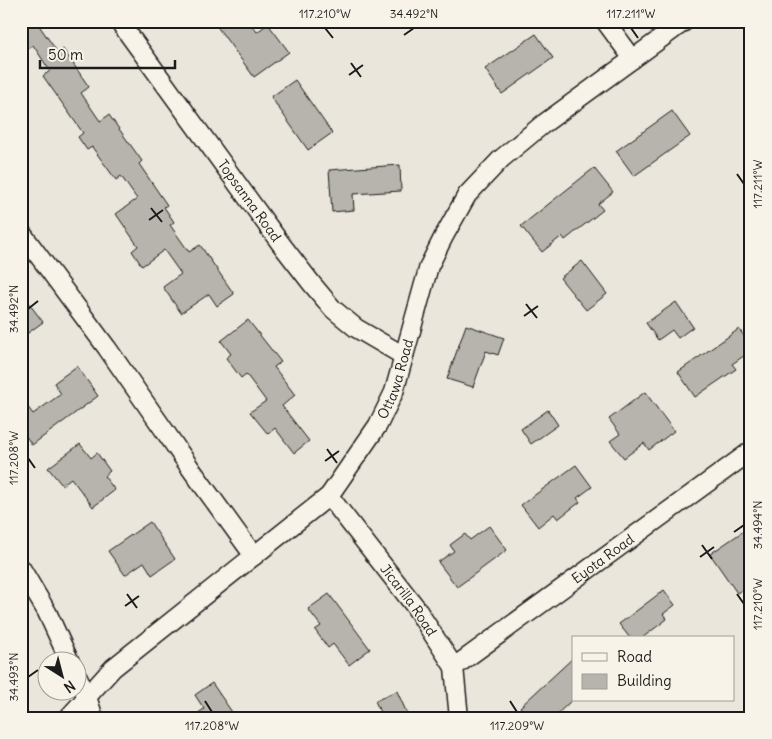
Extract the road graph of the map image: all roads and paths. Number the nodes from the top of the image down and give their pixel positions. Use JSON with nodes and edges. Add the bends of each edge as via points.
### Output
{"nodes":[{"id":1,"x":119,"y":21,"type":"edge"},
{"id":2,"x":605,"y":21,"type":"edge"},
{"id":3,"x":685,"y":21,"type":"edge"},
{"id":4,"x":633,"y":59,"type":"junction"},
{"id":5,"x":21,"y":232,"type":"edge"},
{"id":6,"x":404,"y":356,"type":"junction"},
{"id":7,"x":751,"y":451,"type":"edge"},
{"id":8,"x":329,"y":496,"type":"junction"},
{"id":9,"x":254,"y":556,"type":"junction"},
{"id":10,"x":21,"y":568,"type":"edge"},
{"id":11,"x":65,"y":652,"type":"edge"},
{"id":12,"x":454,"y":667,"type":"junction"},
{"id":13,"x":88,"y":696,"type":"edge"},
{"id":14,"x":88,"y":700,"type":"edge"},
{"id":15,"x":82,"y":702,"type":"edge"},
{"id":16,"x":68,"y":718,"type":"edge"},
{"id":17,"x":94,"y":718,"type":"edge"},
{"id":18,"x":459,"y":718,"type":"edge"}],
"edges":[{"from":1,"to":6,"type":"street","name":"Topsanna Road","via":[[281,244],[333,309],[356,328]]},
{"from":2,"to":4,"type":"street"},
{"from":3,"to":4,"type":"street","name":"Ottawa Road"},
{"from":4,"to":6,"type":"street","name":"Ottawa Road","via":[[542,125],[501,159],[467,195],[429,266]]},
{"from":5,"to":9,"type":"street"},
{"from":6,"to":8,"type":"street","name":"Ottawa Road","via":[[394,392],[378,425]]},
{"from":7,"to":12,"type":"street","name":"Eyota Road"},
{"from":8,"to":9,"type":"street","name":"Ottawa Road"},
{"from":8,"to":12,"type":"street","name":"Jicarilla Road","via":[[414,604]]},
{"from":9,"to":13,"type":"street","name":"Ottawa Road","via":[[113,668]]},
{"from":10,"to":11,"type":"street"},
{"from":12,"to":18,"type":"street","name":"Jicarilla Road"},
{"from":14,"to":17,"type":"street"},
{"from":15,"to":16,"type":"street","name":"Ottawa Road"}]}
